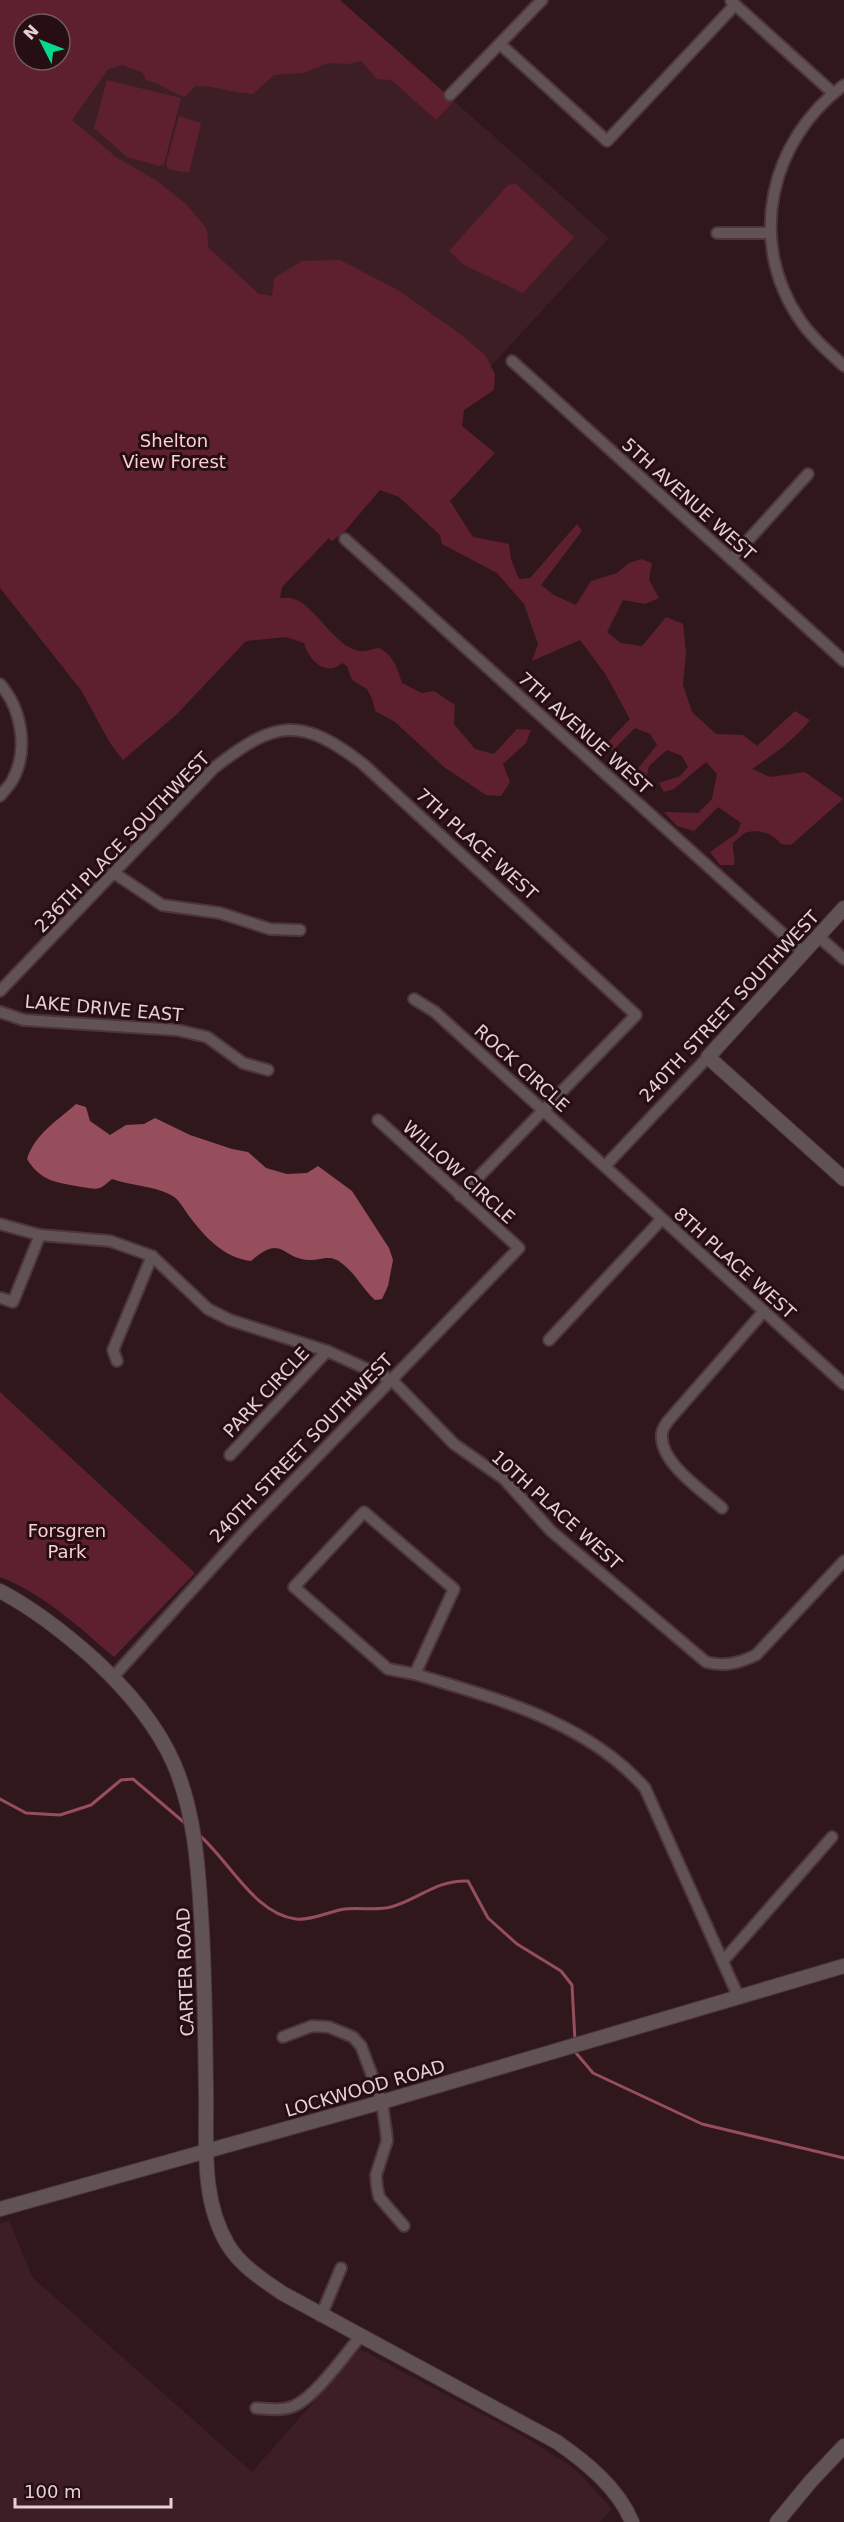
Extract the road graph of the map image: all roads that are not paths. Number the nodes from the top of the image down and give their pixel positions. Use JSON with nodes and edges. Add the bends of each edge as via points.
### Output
{"nodes":[{"id":1,"x":542,"y":0,"type":"edge"},
{"id":2,"x":733,"y":2,"type":"edge"},
{"id":3,"x":500,"y":45,"type":"junction"},
{"id":4,"x":844,"y":85,"type":"edge"},
{"id":5,"x":833,"y":93,"type":"junction"},
{"id":6,"x":450,"y":95,"type":"dead end"},
{"id":7,"x":717,"y":233,"type":"dead end"},
{"id":8,"x":769,"y":233,"type":"junction"},
{"id":9,"x":513,"y":361,"type":"dead end"},
{"id":10,"x":844,"y":366,"type":"edge"},
{"id":11,"x":808,"y":474,"type":"dead end"},
{"id":12,"x":345,"y":539,"type":"dead end"},
{"id":13,"x":731,"y":559,"type":"junction"},
{"id":14,"x":844,"y":661,"type":"edge"},
{"id":15,"x":0,"y":684,"type":"edge"},
{"id":16,"x":279,"y":731,"type":"joint"},
{"id":17,"x":0,"y":795,"type":"edge"},
{"id":18,"x":114,"y":873,"type":"junction"},
{"id":19,"x":844,"y":908,"type":"edge"},
{"id":20,"x":300,"y":930,"type":"dead end"},
{"id":21,"x":818,"y":936,"type":"junction"},
{"id":22,"x":803,"y":952,"type":"junction"},
{"id":23,"x":844,"y":959,"type":"edge"},
{"id":24,"x":0,"y":991,"type":"edge"},
{"id":25,"x":414,"y":999,"type":"dead end"},
{"id":26,"x":0,"y":1012,"type":"edge"},
{"id":27,"x":708,"y":1057,"type":"junction"},
{"id":28,"x":268,"y":1070,"type":"dead end"},
{"id":29,"x":544,"y":1110,"type":"junction"},
{"id":30,"x":378,"y":1120,"type":"dead end"},
{"id":31,"x":605,"y":1166,"type":"junction"},
{"id":32,"x":844,"y":1179,"type":"edge"},
{"id":33,"x":460,"y":1197,"type":"junction"},
{"id":34,"x":661,"y":1220,"type":"junction"},
{"id":35,"x":0,"y":1224,"type":"edge"},
{"id":36,"x":40,"y":1235,"type":"junction"},
{"id":37,"x":519,"y":1248,"type":"joint"},
{"id":38,"x":152,"y":1256,"type":"junction"},
{"id":39,"x":1,"y":1298,"type":"edge"},
{"id":40,"x":764,"y":1311,"type":"junction"},
{"id":41,"x":549,"y":1340,"type":"dead end"},
{"id":42,"x":327,"y":1351,"type":"junction"},
{"id":43,"x":117,"y":1361,"type":"dead end"},
{"id":44,"x":392,"y":1380,"type":"junction"},
{"id":45,"x":844,"y":1384,"type":"edge"},
{"id":46,"x":230,"y":1455,"type":"dead end"},
{"id":47,"x":722,"y":1508,"type":"dead end"},
{"id":48,"x":844,"y":1561,"type":"edge"},
{"id":49,"x":0,"y":1592,"type":"edge"},
{"id":50,"x":415,"y":1674,"type":"junction"},
{"id":51,"x":113,"y":1677,"type":"junction"},
{"id":52,"x":832,"y":1837,"type":"dead end"},
{"id":53,"x":723,"y":1961,"type":"junction"},
{"id":54,"x":844,"y":1966,"type":"edge"},
{"id":55,"x":739,"y":1998,"type":"junction"},
{"id":56,"x":283,"y":2037,"type":"dead end"},
{"id":57,"x":382,"y":2102,"type":"junction"},
{"id":58,"x":205,"y":2153,"type":"junction"},
{"id":59,"x":0,"y":2209,"type":"edge"},
{"id":60,"x":404,"y":2226,"type":"dead end"},
{"id":61,"x":341,"y":2268,"type":"dead end"},
{"id":62,"x":321,"y":2316,"type":"junction"},
{"id":63,"x":360,"y":2337,"type":"junction"},
{"id":64,"x":256,"y":2408,"type":"dead end"},
{"id":65,"x":844,"y":2446,"type":"edge"},
{"id":66,"x":632,"y":2522,"type":"edge"},
{"id":67,"x":777,"y":2522,"type":"edge"}],
"edges":[{"from":1,"to":3,"type":"street"},
{"from":2,"to":3,"type":"street","via":[[607,141]]},
{"from":2,"to":5,"type":"street"},
{"from":3,"to":6,"type":"street"},
{"from":4,"to":5,"type":"street"},
{"from":5,"to":8,"type":"street","via":[[806,122],[786,154],[772,198]]},
{"from":7,"to":8,"type":"street"},
{"from":8,"to":10,"type":"street","via":[[786,295],[799,319],[813,338]]},
{"from":9,"to":13,"type":"street","name":"5TH AVENUE WEST"},
{"from":11,"to":13,"type":"street"},
{"from":12,"to":22,"type":"street","name":"7TH AVENUE WEST"},
{"from":13,"to":14,"type":"street","name":"5TH AVENUE WEST"},
{"from":15,"to":17,"type":"street","via":[[11,697],[21,729],[21,753],[12,781]]},
{"from":16,"to":18,"type":"street","name":"236TH PLACE SOUTHWEST","via":[[238,749],[214,768]]},
{"from":16,"to":29,"type":"street","name":"7TH PLACE WEST","via":[[319,734],[363,764],[636,1015]]},
{"from":18,"to":20,"type":"street","via":[[162,905],[220,913],[270,929]]},
{"from":18,"to":24,"type":"street","name":"236TH PLACE SOUTHWEST"},
{"from":19,"to":21,"type":"street","name":"240TH STREET SOUTHWEST"},
{"from":21,"to":22,"type":"street","name":"240TH STREET SOUTHWEST"},
{"from":21,"to":23,"type":"street"},
{"from":22,"to":27,"type":"street","name":"240TH STREET SOUTHWEST"},
{"from":25,"to":29,"type":"street","name":"ROCK CIRCLE","via":[[435,1012]]},
{"from":26,"to":28,"type":"street","name":"LAKE DRIVE EAST","via":[[24,1020],[177,1030],[207,1037],[243,1063]]},
{"from":27,"to":31,"type":"street","name":"240TH STREET SOUTHWEST"},
{"from":27,"to":32,"type":"street"},
{"from":29,"to":31,"type":"street","name":"ROCK CIRCLE"},
{"from":29,"to":33,"type":"street"},
{"from":30,"to":33,"type":"street","name":"WILLOW CIRCLE"},
{"from":31,"to":34,"type":"street","name":"8TH PLACE WEST"},
{"from":33,"to":37,"type":"street","name":"WILLOW CIRCLE"},
{"from":34,"to":40,"type":"street","name":"8TH PLACE WEST"},
{"from":34,"to":41,"type":"street"},
{"from":35,"to":36,"type":"street"},
{"from":36,"to":38,"type":"street","via":[[110,1241]]},
{"from":36,"to":39,"type":"street","via":[[13,1302]]},
{"from":37,"to":44,"type":"street","name":"240TH STREET SOUTHWEST"},
{"from":38,"to":42,"type":"street","via":[[208,1309],[230,1320]]},
{"from":38,"to":43,"type":"street","via":[[113,1350]]},
{"from":40,"to":45,"type":"street","name":"8TH PLACE WEST"},
{"from":40,"to":47,"type":"street","via":[[662,1432],[663,1448],[670,1462]]},
{"from":42,"to":44,"type":"street"},
{"from":42,"to":46,"type":"street","name":"PARK CIRCLE"},
{"from":44,"to":48,"type":"street","name":"10TH PLACE WEST","via":[[454,1444],[504,1479],[551,1531],[706,1662],[738,1663],[756,1655]]},
{"from":44,"to":51,"type":"street","name":"240TH STREET SOUTHWEST","via":[[247,1529]]},
{"from":49,"to":51,"type":"street","name":"CARTER ROAD","via":[[53,1624]]},
{"from":50,"to":50,"type":"street","via":[[388,1669],[294,1587],[364,1512],[453,1589]]},
{"from":50,"to":53,"type":"street","via":[[563,1724],[623,1765],[645,1788]]},
{"from":51,"to":58,"type":"street","name":"CARTER ROAD","via":[[152,1724],[173,1763],[187,1803],[198,1862],[204,1965]]},
{"from":52,"to":53,"type":"street"},
{"from":53,"to":55,"type":"street"},
{"from":54,"to":55,"type":"street","name":"LOCKWOOD ROAD"},
{"from":55,"to":57,"type":"street","name":"LOCKWOOD ROAD"},
{"from":56,"to":57,"type":"street","via":[[312,2026],[329,2027],[352,2037],[361,2046]]},
{"from":57,"to":58,"type":"street","name":"LOCKWOOD ROAD"},
{"from":57,"to":60,"type":"street","via":[[387,2141],[376,2175],[377,2187],[380,2197]]},
{"from":58,"to":59,"type":"street","name":"LOCKWOOD ROAD"},
{"from":58,"to":62,"type":"street","name":"CARTER ROAD","via":[[207,2182],[229,2246],[262,2280]]},
{"from":61,"to":62,"type":"street"},
{"from":62,"to":63,"type":"street","name":"CARTER ROAD"},
{"from":63,"to":64,"type":"street","via":[[305,2400],[275,2410]]},
{"from":63,"to":66,"type":"street","name":"CARTER ROAD","via":[[557,2442],[608,2485]]},
{"from":65,"to":67,"type":"street"}]}
